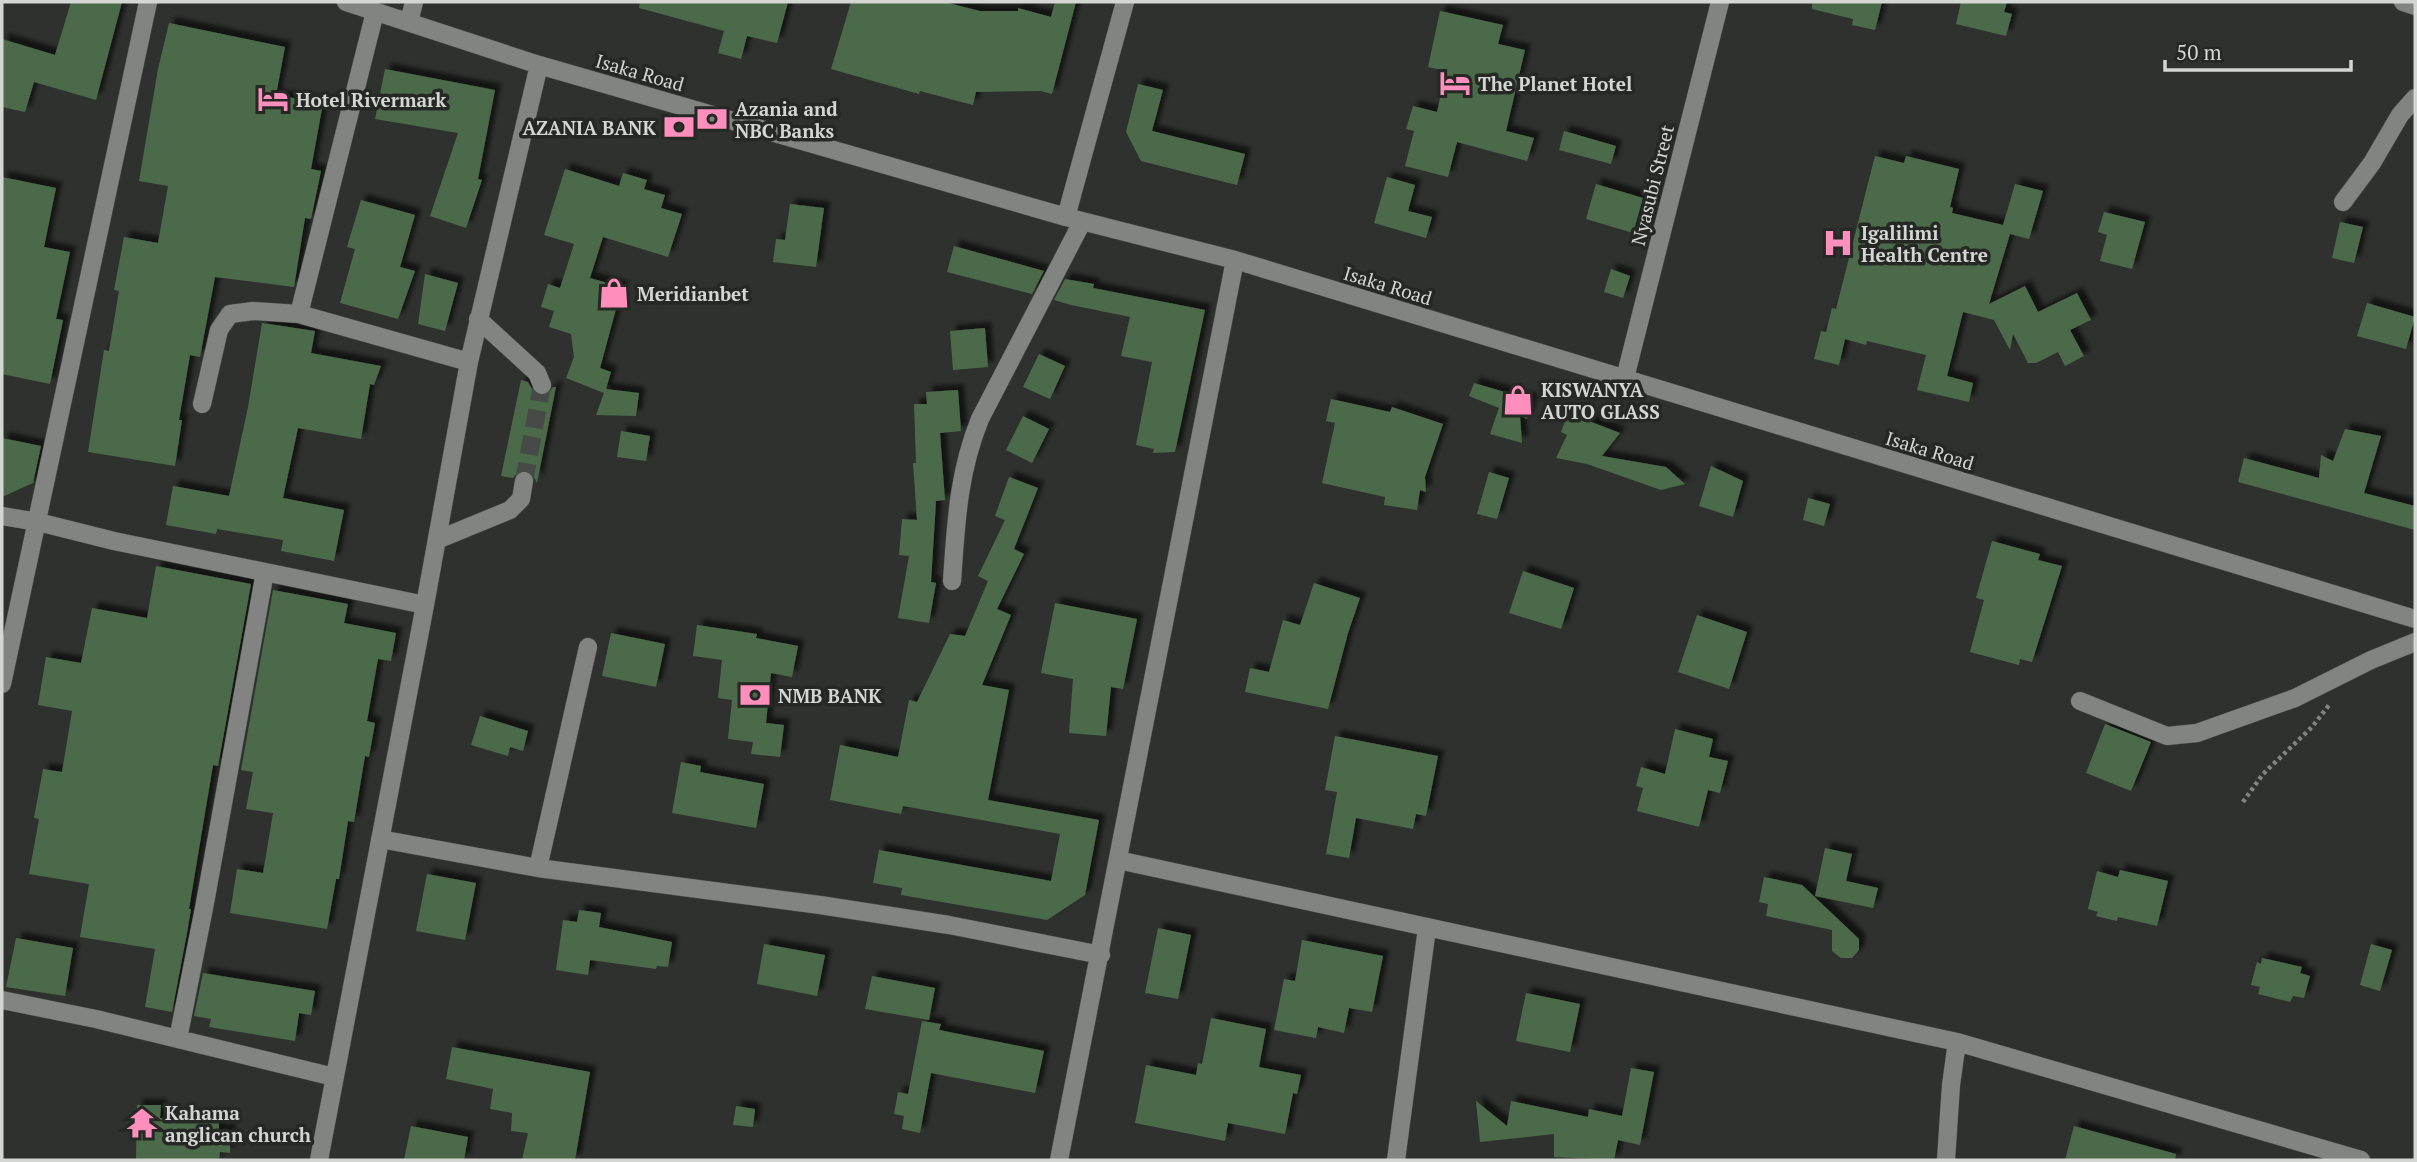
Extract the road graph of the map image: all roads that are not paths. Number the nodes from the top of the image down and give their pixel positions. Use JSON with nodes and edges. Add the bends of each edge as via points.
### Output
{"nodes":[{"id":1,"x":148,"y":2,"type":"edge"},
{"id":2,"x":346,"y":2,"type":"edge"},
{"id":3,"x":414,"y":2,"type":"edge"},
{"id":4,"x":1125,"y":2,"type":"edge"},
{"id":5,"x":1720,"y":2,"type":"edge"},
{"id":6,"x":2403,"y":2,"type":"edge"},
{"id":7,"x":2415,"y":6,"type":"edge"},
{"id":8,"x":375,"y":12,"type":"junction"},
{"id":9,"x":409,"y":22,"type":"junction"},
{"id":10,"x":539,"y":65,"type":"junction"},
{"id":11,"x":2415,"y":98,"type":"edge"},
{"id":12,"x":2343,"y":202,"type":"dead end"},
{"id":13,"x":1073,"y":219,"type":"junction"},
{"id":14,"x":1235,"y":260,"type":"junction"},
{"id":15,"x":299,"y":314,"type":"junction"},
{"id":16,"x":478,"y":319,"type":"junction"},
{"id":17,"x":469,"y":362,"type":"junction"},
{"id":18,"x":1625,"y":379,"type":"junction"},
{"id":19,"x":542,"y":385,"type":"dead end"},
{"id":20,"x":202,"y":404,"type":"dead end"},
{"id":21,"x":524,"y":481,"type":"tunnel mouth"},
{"id":22,"x":2,"y":516,"type":"edge"},
{"id":23,"x":37,"y":522,"type":"junction"},
{"id":24,"x":437,"y":540,"type":"junction"},
{"id":25,"x":265,"y":572,"type":"junction"},
{"id":26,"x":952,"y":581,"type":"dead end"},
{"id":27,"x":425,"y":605,"type":"junction"},
{"id":28,"x":2415,"y":619,"type":"edge"},
{"id":29,"x":2415,"y":642,"type":"edge"},
{"id":30,"x":587,"y":647,"type":"dead end"},
{"id":31,"x":2,"y":684,"type":"edge"},
{"id":32,"x":2080,"y":701,"type":"dead end"},
{"id":33,"x":380,"y":839,"type":"junction"},
{"id":34,"x":1118,"y":860,"type":"junction"},
{"id":35,"x":538,"y":868,"type":"junction"},
{"id":36,"x":1427,"y":929,"type":"junction"},
{"id":37,"x":1101,"y":956,"type":"junction"},
{"id":38,"x":2,"y":1000,"type":"edge"},
{"id":39,"x":178,"y":1039,"type":"junction"},
{"id":40,"x":1957,"y":1042,"type":"junction"},
{"id":41,"x":334,"y":1077,"type":"junction"},
{"id":42,"x":319,"y":1160,"type":"edge"},
{"id":43,"x":1059,"y":1160,"type":"edge"},
{"id":44,"x":1396,"y":1160,"type":"edge"},
{"id":45,"x":1946,"y":1160,"type":"edge"},
{"id":46,"x":2361,"y":1160,"type":"edge"}],
"edges":[{"from":1,"to":23,"type":"street"},
{"from":2,"to":8,"type":"street","name":"Isaka Road"},
{"from":3,"to":9,"type":"street"},
{"from":4,"to":13,"type":"street"},
{"from":5,"to":18,"type":"street","name":"Nyasubi Street"},
{"from":6,"to":7,"type":"street"},
{"from":8,"to":9,"type":"street","name":"Isaka Road"},
{"from":8,"to":15,"type":"street"},
{"from":9,"to":10,"type":"street","name":"Isaka Road"},
{"from":10,"to":13,"type":"street","name":"Isaka Road"},
{"from":10,"to":16,"type":"street"},
{"from":11,"to":12,"type":"street"},
{"from":13,"to":14,"type":"street","name":"Isaka Road"},
{"from":13,"to":26,"type":"street","via":[[1080,226],[968,448],[958,497]]},
{"from":14,"to":18,"type":"street","name":"Isaka Road"},
{"from":14,"to":34,"type":"street"},
{"from":15,"to":17,"type":"street"},
{"from":15,"to":20,"type":"street","via":[[230,314],[219,330]]},
{"from":16,"to":17,"type":"street"},
{"from":16,"to":19,"type":"street","via":[[537,373]]},
{"from":17,"to":24,"type":"street"},
{"from":18,"to":28,"type":"street","name":"Isaka Road"},
{"from":21,"to":24,"type":"street","via":[[521,499],[510,510]]},
{"from":22,"to":23,"type":"street"},
{"from":23,"to":25,"type":"street"},
{"from":23,"to":31,"type":"street"},
{"from":24,"to":27,"type":"street"},
{"from":25,"to":27,"type":"street"},
{"from":25,"to":39,"type":"street"},
{"from":27,"to":33,"type":"street"},
{"from":29,"to":32,"type":"street","via":[[2295,698],[2197,733],[2167,736]]},
{"from":30,"to":35,"type":"street"},
{"from":33,"to":35,"type":"street"},
{"from":33,"to":41,"type":"street"},
{"from":34,"to":36,"type":"street"},
{"from":34,"to":37,"type":"street"},
{"from":35,"to":37,"type":"street","via":[[949,925]]},
{"from":36,"to":40,"type":"street"},
{"from":36,"to":44,"type":"street"},
{"from":37,"to":43,"type":"street"},
{"from":38,"to":39,"type":"street"},
{"from":39,"to":41,"type":"street"},
{"from":40,"to":45,"type":"street"},
{"from":40,"to":46,"type":"street"},
{"from":41,"to":42,"type":"street"}]}
